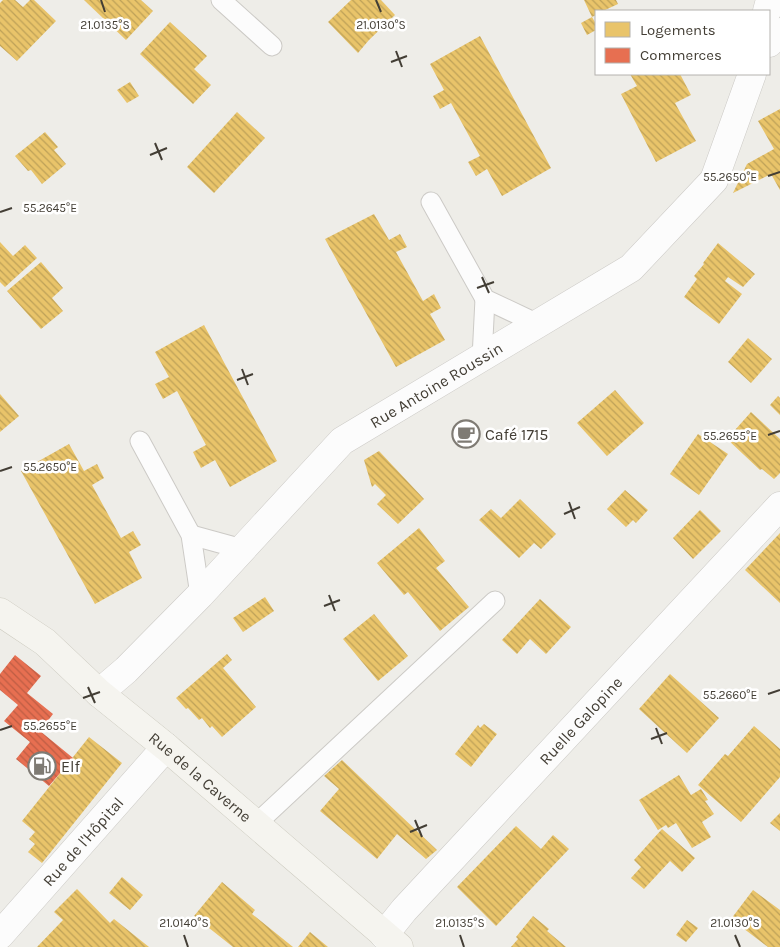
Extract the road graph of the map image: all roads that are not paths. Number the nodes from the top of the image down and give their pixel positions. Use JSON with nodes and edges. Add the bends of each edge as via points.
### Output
{"nodes":[{"id":1,"x":220,"y":0,"type":"edge"},
{"id":2,"x":780,"y":32,"type":"edge"},
{"id":3,"x":770,"y":42,"type":"edge"},
{"id":4,"x":272,"y":46,"type":"dead end"},
{"id":5,"x":752,"y":75,"type":"edge"},
{"id":6,"x":431,"y":202,"type":"dead end"},
{"id":7,"x":485,"y":299,"type":"junction"},
{"id":8,"x":538,"y":324,"type":"junction"},
{"id":9,"x":482,"y":358,"type":"junction"},
{"id":10,"x":140,"y":441,"type":"dead end"},
{"id":11,"x":780,"y":506,"type":"edge"},
{"id":12,"x":191,"y":535,"type":"junction"},
{"id":13,"x":242,"y":549,"type":"junction"},
{"id":14,"x":200,"y":594,"type":"junction"},
{"id":15,"x":495,"y":602,"type":"dead end"},
{"id":16,"x":0,"y":612,"type":"edge"},
{"id":17,"x":99,"y":693,"type":"junction"},
{"id":18,"x":166,"y":747,"type":"junction"},
{"id":19,"x":256,"y":824,"type":"junction"},
{"id":20,"x":0,"y":935,"type":"edge"},
{"id":21,"x":391,"y":941,"type":"edge"}],
"edges":[{"from":1,"to":4,"type":"lane"},
{"from":2,"to":3,"type":"street"},
{"from":5,"to":8,"type":"street","name":"Rue Antoine Roussin","via":[[714,180],[632,268]]},
{"from":6,"to":7,"type":"lane"},
{"from":7,"to":8,"type":"lane"},
{"from":7,"to":9,"type":"lane"},
{"from":8,"to":9,"type":"street","name":"Rue Antoine Roussin"},
{"from":9,"to":13,"type":"street","name":"Rue Antoine Roussin","via":[[342,441]]},
{"from":10,"to":12,"type":"lane"},
{"from":11,"to":21,"type":"street","name":"Ruelle Galopine","via":[[404,910]]},
{"from":12,"to":13,"type":"lane"},
{"from":12,"to":14,"type":"lane"},
{"from":13,"to":14,"type":"street","name":"Rue Antoine Roussin"},
{"from":14,"to":17,"type":"street","name":"Rue Antoine Roussin"},
{"from":15,"to":19,"type":"lane"},
{"from":16,"to":17,"type":"street","name":"Rue de la Caverne","via":[[45,642]]},
{"from":17,"to":18,"type":"street","name":"Rue de la Caverne"},
{"from":18,"to":19,"type":"street","name":"Rue de la Caverne"},
{"from":18,"to":20,"type":"street","name":"Rue de l'Hôpital"},
{"from":19,"to":21,"type":"street","name":"Rue de la Caverne"}]}
